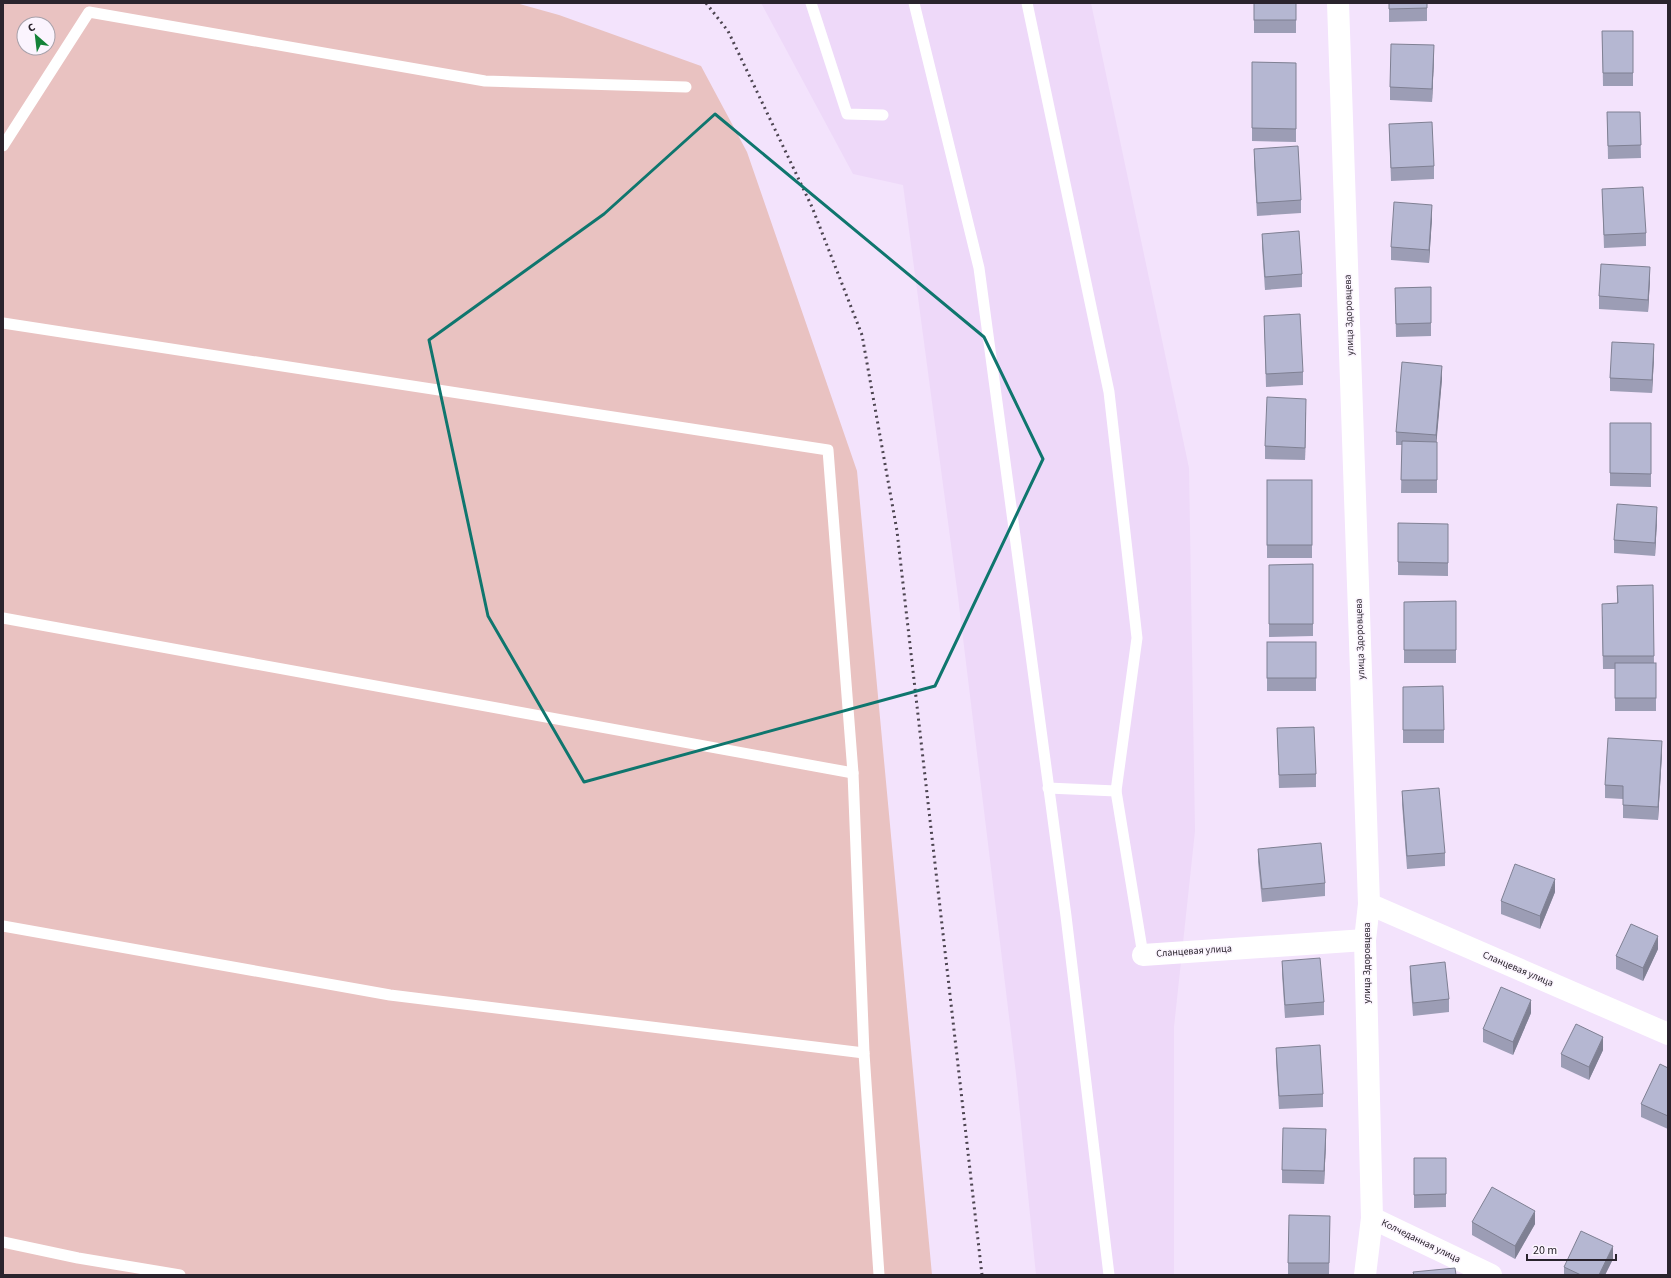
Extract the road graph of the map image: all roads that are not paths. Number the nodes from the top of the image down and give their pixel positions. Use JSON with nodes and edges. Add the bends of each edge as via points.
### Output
{"nodes":[{"id":1,"x":811,"y":3,"type":"edge"},
{"id":2,"x":914,"y":3,"type":"edge"},
{"id":3,"x":1027,"y":3,"type":"edge"},
{"id":4,"x":1338,"y":3,"type":"edge"},
{"id":5,"x":686,"y":87,"type":"dead end"},
{"id":6,"x":883,"y":115,"type":"dead end"},
{"id":7,"x":3,"y":146,"type":"edge"},
{"id":8,"x":3,"y":323,"type":"edge"},
{"id":9,"x":3,"y":618,"type":"edge"},
{"id":10,"x":853,"y":773,"type":"junction"},
{"id":11,"x":1048,"y":788,"type":"junction"},
{"id":12,"x":1116,"y":791,"type":"junction"},
{"id":13,"x":1369,"y":904,"type":"junction"},
{"id":14,"x":3,"y":926,"type":"edge"},
{"id":15,"x":1365,"y":940,"type":"junction"},
{"id":16,"x":1143,"y":955,"type":"joint"},
{"id":17,"x":1668,"y":1034,"type":"edge"},
{"id":18,"x":864,"y":1053,"type":"junction"},
{"id":19,"x":1372,"y":1218,"type":"junction"},
{"id":20,"x":3,"y":1242,"type":"edge"},
{"id":21,"x":180,"y":1275,"type":"edge"},
{"id":22,"x":879,"y":1275,"type":"edge"},
{"id":23,"x":1109,"y":1275,"type":"edge"},
{"id":24,"x":1365,"y":1275,"type":"edge"},
{"id":25,"x":1491,"y":1275,"type":"edge"}],
"edges":[{"from":1,"to":6,"type":"lane","via":[[847,114]]},
{"from":2,"to":11,"type":"lane","via":[[978,268]]},
{"from":3,"to":12,"type":"lane","via":[[1109,392],[1128,558],[1137,638]]},
{"from":4,"to":13,"type":"street","name":"улица Здоровцева"},
{"from":5,"to":7,"type":"lane","via":[[485,81],[89,12]]},
{"from":8,"to":10,"type":"lane","via":[[828,450]]},
{"from":9,"to":10,"type":"lane"},
{"from":10,"to":18,"type":"lane"},
{"from":11,"to":12,"type":"lane"},
{"from":11,"to":23,"type":"lane"},
{"from":12,"to":16,"type":"lane"},
{"from":13,"to":15,"type":"street","name":"улица Здоровцева"},
{"from":13,"to":17,"type":"street","name":"Сланцевая улица"},
{"from":14,"to":18,"type":"lane","via":[[390,995]]},
{"from":15,"to":16,"type":"street","name":"Сланцевая улица"},
{"from":15,"to":19,"type":"street","name":"улица Здоровцева"},
{"from":18,"to":22,"type":"lane"},
{"from":19,"to":24,"type":"street","name":"улица Здоровцева"},
{"from":19,"to":25,"type":"street","name":"Колчеданная улица"},
{"from":20,"to":21,"type":"lane"}]}
